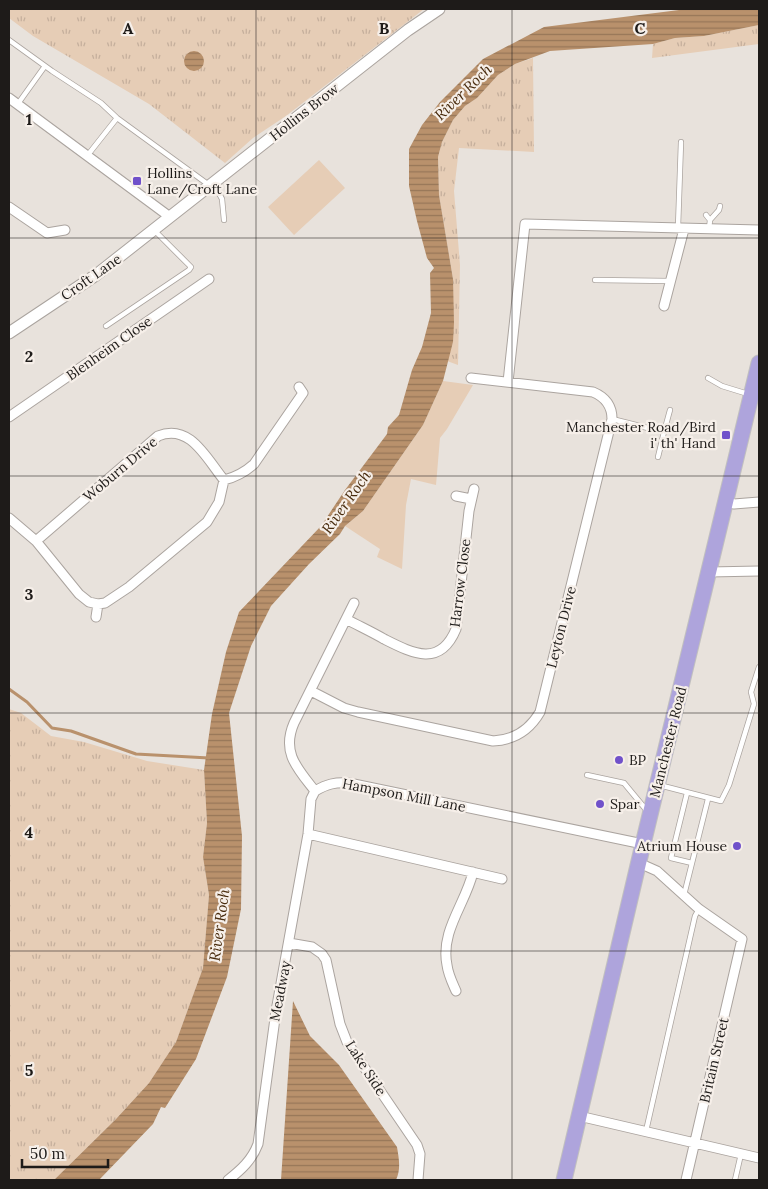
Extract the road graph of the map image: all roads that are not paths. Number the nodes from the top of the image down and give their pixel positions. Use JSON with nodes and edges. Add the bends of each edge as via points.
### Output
{"nodes":[{"id":1,"x":439,"y":9,"type":"edge"},
{"id":2,"x":9,"y":40,"type":"edge"},
{"id":3,"x":45,"y":66,"type":"junction"},
{"id":4,"x":9,"y":98,"type":"edge"},
{"id":5,"x":17,"y":104,"type":"junction"},
{"id":6,"x":117,"y":118,"type":"junction"},
{"id":7,"x":681,"y":142,"type":"dead end"},
{"id":8,"x":87,"y":156,"type":"junction"},
{"id":9,"x":212,"y":185,"type":"junction"},
{"id":10,"x":720,"y":206,"type":"dead end"},
{"id":11,"x":9,"y":207,"type":"edge"},
{"id":12,"x":706,"y":215,"type":"dead end"},
{"id":13,"x":170,"y":217,"type":"junction"},
{"id":14,"x":224,"y":220,"type":"dead end"},
{"id":15,"x":709,"y":225,"type":"junction"},
{"id":16,"x":681,"y":229,"type":"junction"},
{"id":17,"x":65,"y":230,"type":"dead end"},
{"id":18,"x":154,"y":230,"type":"junction"},
{"id":19,"x":759,"y":230,"type":"edge"},
{"id":20,"x":209,"y":279,"type":"dead end"},
{"id":21,"x":595,"y":280,"type":"dead end"},
{"id":22,"x":670,"y":281,"type":"junction"},
{"id":23,"x":664,"y":306,"type":"dead end"},
{"id":24,"x":106,"y":326,"type":"dead end"},
{"id":25,"x":9,"y":333,"type":"edge"},
{"id":26,"x":759,"y":363,"type":"edge"},
{"id":27,"x":471,"y":378,"type":"dead end"},
{"id":28,"x":708,"y":378,"type":"dead end"},
{"id":29,"x":508,"y":382,"type":"junction"},
{"id":30,"x":299,"y":386,"type":"dead end"},
{"id":31,"x":752,"y":395,"type":"junction"},
{"id":32,"x":670,"y":410,"type":"dead end"},
{"id":33,"x":9,"y":417,"type":"edge"},
{"id":34,"x":612,"y":419,"type":"junction"},
{"id":35,"x":664,"y":432,"type":"junction"},
{"id":36,"x":658,"y":458,"type":"dead end"},
{"id":37,"x":224,"y":480,"type":"junction"},
{"id":38,"x":456,"y":496,"type":"dead end"},
{"id":39,"x":726,"y":501,"type":"junction"},
{"id":40,"x":759,"y":502,"type":"edge"},
{"id":41,"x":9,"y":518,"type":"edge"},
{"id":42,"x":36,"y":541,"type":"junction"},
{"id":43,"x":759,"y":571,"type":"edge"},
{"id":44,"x":709,"y":572,"type":"junction"},
{"id":45,"x":354,"y":603,"type":"dead end"},
{"id":46,"x":98,"y":604,"type":"junction"},
{"id":47,"x":96,"y":617,"type":"dead end"},
{"id":48,"x":346,"y":619,"type":"junction"},
{"id":49,"x":759,"y":667,"type":"edge"},
{"id":50,"x":311,"y":691,"type":"junction"},
{"id":51,"x":587,"y":775,"type":"dead end"},
{"id":52,"x":658,"y":784,"type":"junction"},
{"id":53,"x":315,"y":791,"type":"junction"},
{"id":54,"x":687,"y":793,"type":"junction"},
{"id":55,"x":708,"y":799,"type":"junction"},
{"id":56,"x":650,"y":815,"type":"junction"},
{"id":57,"x":308,"y":834,"type":"junction"},
{"id":58,"x":643,"y":844,"type":"junction"},
{"id":59,"x":639,"y":863,"type":"junction"},
{"id":60,"x":692,"y":863,"type":"junction"},
{"id":61,"x":473,"y":872,"type":"junction"},
{"id":62,"x":502,"y":879,"type":"dead end"},
{"id":63,"x":684,"y":895,"type":"junction"},
{"id":64,"x":699,"y":909,"type":"junction"},
{"id":65,"x":289,"y":943,"type":"junction"},
{"id":66,"x":456,"y":991,"type":"dead end"},
{"id":67,"x":579,"y":1116,"type":"junction"},
{"id":68,"x":646,"y":1131,"type":"junction"},
{"id":69,"x":696,"y":1143,"type":"junction"},
{"id":70,"x":742,"y":1154,"type":"junction"},
{"id":71,"x":759,"y":1158,"type":"edge"},
{"id":72,"x":228,"y":1180,"type":"edge"},
{"id":73,"x":418,"y":1180,"type":"edge"},
{"id":74,"x":564,"y":1180,"type":"edge"},
{"id":75,"x":686,"y":1180,"type":"edge"},
{"id":76,"x":735,"y":1180,"type":"edge"}],
"edges":[{"from":1,"to":9,"type":"street","name":"Hollins Brow"},
{"from":2,"to":3,"type":"lane"},
{"from":3,"to":5,"type":"lane"},
{"from":3,"to":6,"type":"lane"},
{"from":4,"to":5,"type":"street"},
{"from":5,"to":8,"type":"street"},
{"from":6,"to":8,"type":"lane"},
{"from":6,"to":9,"type":"lane"},
{"from":7,"to":16,"type":"lane"},
{"from":8,"to":13,"type":"street"},
{"from":9,"to":13,"type":"street","name":"Hollins Brow"},
{"from":9,"to":14,"type":"lane","via":[[222,199]]},
{"from":10,"to":15,"type":"lane"},
{"from":11,"to":17,"type":"street","via":[[47,232]]},
{"from":12,"to":15,"type":"lane"},
{"from":13,"to":18,"type":"street","name":"Croft Lane"},
{"from":15,"to":16,"type":"street"},
{"from":15,"to":19,"type":"street"},
{"from":16,"to":22,"type":"street"},
{"from":16,"to":29,"type":"street","via":[[525,224]]},
{"from":18,"to":24,"type":"lane","via":[[191,267]]},
{"from":18,"to":25,"type":"street","name":"Croft Lane","via":[[96,275]]},
{"from":20,"to":33,"type":"street","name":"Blenheim Close"},
{"from":21,"to":22,"type":"lane"},
{"from":22,"to":23,"type":"street"},
{"from":26,"to":31,"type":"highway","name":"Manchester Road"},
{"from":27,"to":29,"type":"street"},
{"from":28,"to":31,"type":"lane"},
{"from":29,"to":34,"type":"street","via":[[593,392],[608,403]]},
{"from":30,"to":37,"type":"street","via":[[303,393],[254,464],[235,478]]},
{"from":31,"to":39,"type":"highway","name":"Manchester Road"},
{"from":32,"to":35,"type":"lane"},
{"from":34,"to":35,"type":"lane"},
{"from":34,"to":50,"type":"street","name":"Leyton Drive","via":[[542,705],[536,719],[525,731],[502,740],[484,740],[358,712]]},
{"from":35,"to":36,"type":"lane"},
{"from":37,"to":42,"type":"street","name":"Woburn Drive","via":[[191,440],[182,434],[164,434]]},
{"from":37,"to":46,"type":"street","via":[[219,502],[207,522],[112,600]]},
{"from":38,"to":48,"type":"street","name":"Harrow Close","via":[[473,494],[456,629],[446,645],[435,652],[415,654]]},
{"from":39,"to":40,"type":"street","via":[[734,504]]},
{"from":39,"to":44,"type":"highway","name":"Manchester Road"},
{"from":41,"to":42,"type":"street"},
{"from":42,"to":46,"type":"street","via":[[79,594]]},
{"from":43,"to":44,"type":"street"},
{"from":44,"to":52,"type":"highway","name":"Manchester Road"},
{"from":45,"to":48,"type":"street"},
{"from":46,"to":47,"type":"street"},
{"from":48,"to":50,"type":"street"},
{"from":49,"to":55,"type":"lane","via":[[751,692],[754,704],[729,785],[721,801]]},
{"from":50,"to":53,"type":"street","via":[[291,730],[289,743],[294,763]]},
{"from":51,"to":56,"type":"lane","via":[[624,783]]},
{"from":52,"to":54,"type":"lane"},
{"from":52,"to":56,"type":"highway","name":"Manchester Road"},
{"from":53,"to":57,"type":"street","name":"Meadway","via":[[311,799]]},
{"from":53,"to":58,"type":"street","name":"Hampson Mill Lane","via":[[335,782],[349,783]]},
{"from":54,"to":55,"type":"lane"},
{"from":54,"to":60,"type":"lane","via":[[671,858]]},
{"from":55,"to":60,"type":"lane"},
{"from":56,"to":58,"type":"highway","name":"Manchester Road"},
{"from":57,"to":61,"type":"street"},
{"from":57,"to":65,"type":"street","name":"Meadway"},
{"from":58,"to":59,"type":"highway","name":"Manchester Road"},
{"from":59,"to":63,"type":"street","via":[[657,871]]},
{"from":59,"to":67,"type":"highway","name":"Manchester Road"},
{"from":60,"to":63,"type":"lane"},
{"from":61,"to":62,"type":"street"},
{"from":61,"to":66,"type":"street","via":[[446,944],[447,965]]},
{"from":63,"to":64,"type":"street"},
{"from":64,"to":68,"type":"lane"},
{"from":64,"to":69,"type":"street","name":"Britain Street","via":[[742,939]]},
{"from":65,"to":72,"type":"street","name":"Meadway","via":[[258,1144],[247,1164]]},
{"from":65,"to":73,"type":"street","name":"Lake Side","via":[[312,947],[326,960],[347,1042],[418,1145]]},
{"from":67,"to":68,"type":"street"},
{"from":67,"to":74,"type":"highway","name":"Manchester Road"},
{"from":68,"to":69,"type":"street"},
{"from":69,"to":70,"type":"street"},
{"from":69,"to":75,"type":"street","name":"Britain Street"},
{"from":70,"to":71,"type":"street"},
{"from":70,"to":76,"type":"lane"}]}
